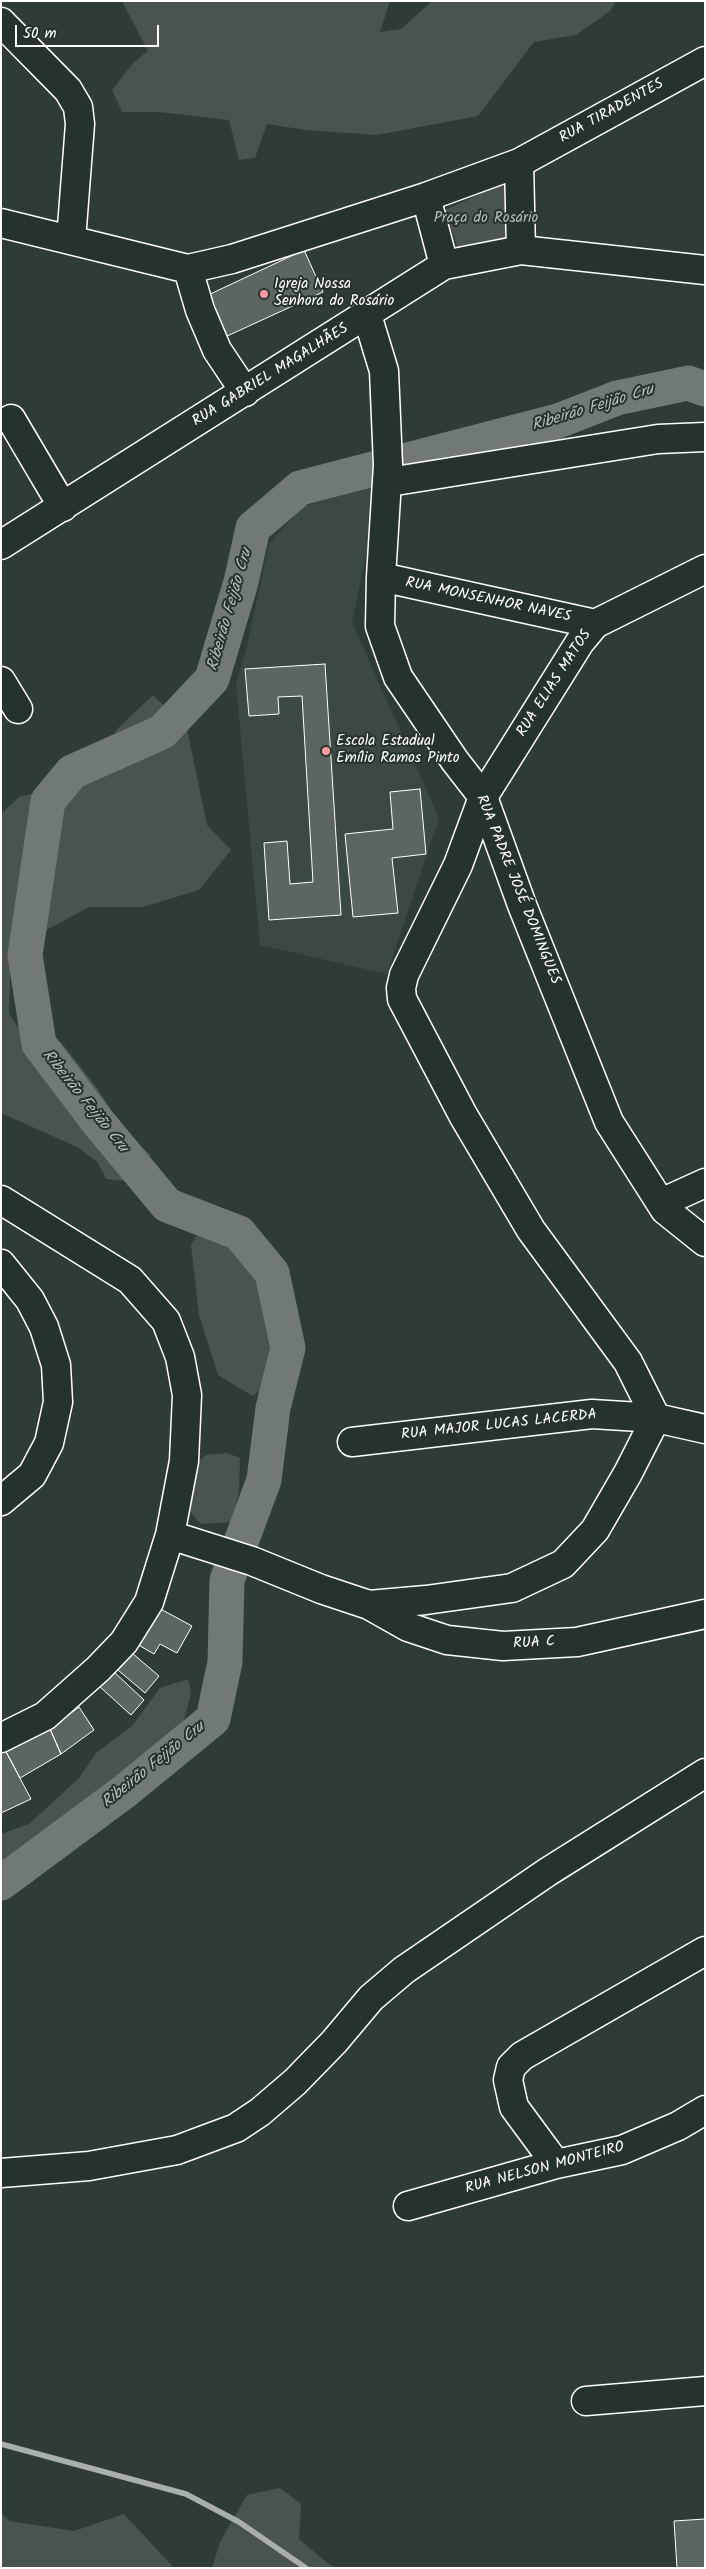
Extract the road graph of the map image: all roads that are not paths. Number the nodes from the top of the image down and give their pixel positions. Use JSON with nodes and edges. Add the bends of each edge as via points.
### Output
{"nodes":[{"id":1,"x":1,"y":22,"type":"edge"},
{"id":2,"x":705,"y":60,"type":"edge"},
{"id":3,"x":519,"y":163,"type":"junction"},
{"id":4,"x":426,"y":197,"type":"junction"},
{"id":5,"x":5,"y":230,"type":"edge"},
{"id":6,"x":71,"y":240,"type":"junction"},
{"id":7,"x":521,"y":250,"type":"junction"},
{"id":8,"x":444,"y":265,"type":"junction"},
{"id":9,"x":188,"y":269,"type":"junction"},
{"id":10,"x":705,"y":270,"type":"edge"},
{"id":11,"x":368,"y":315,"type":"junction"},
{"id":12,"x":245,"y":392,"type":"junction"},
{"id":13,"x":11,"y":419,"type":"dead end"},
{"id":14,"x":705,"y":437,"type":"edge"},
{"id":15,"x":389,"y":474,"type":"junction"},
{"id":16,"x":63,"y":506,"type":"junction"},
{"id":17,"x":1,"y":545,"type":"edge"},
{"id":18,"x":705,"y":569,"type":"edge"},
{"id":19,"x":381,"y":577,"type":"junction"},
{"id":20,"x":595,"y":624,"type":"junction"},
{"id":21,"x":1,"y":681,"type":"edge"},
{"id":22,"x":18,"y":709,"type":"dead end"},
{"id":23,"x":483,"y":797,"type":"junction"},
{"id":24,"x":705,"y":1183,"type":"edge"},
{"id":25,"x":1,"y":1200,"type":"edge"},
{"id":26,"x":663,"y":1207,"type":"junction"},
{"id":27,"x":705,"y":1242,"type":"edge"},
{"id":28,"x":705,"y":1258,"type":"edge"},
{"id":29,"x":1,"y":1264,"type":"edge"},
{"id":30,"x":656,"y":1418,"type":"junction"},
{"id":31,"x":705,"y":1429,"type":"edge"},
{"id":32,"x":352,"y":1442,"type":"dead end"},
{"id":33,"x":1,"y":1501,"type":"edge"},
{"id":34,"x":170,"y":1535,"type":"junction"},
{"id":35,"x":369,"y":1605,"type":"junction"},
{"id":36,"x":705,"y":1614,"type":"edge"},
{"id":37,"x":1,"y":1738,"type":"edge"},
{"id":38,"x":705,"y":1773,"type":"edge"},
{"id":39,"x":705,"y":1951,"type":"edge"},
{"id":40,"x":705,"y":2110,"type":"edge"},
{"id":41,"x":556,"y":2164,"type":"junction"},
{"id":42,"x":1,"y":2173,"type":"edge"},
{"id":43,"x":408,"y":2206,"type":"dead end"},
{"id":44,"x":705,"y":2391,"type":"edge"},
{"id":45,"x":586,"y":2401,"type":"dead end"}],
"edges":[{"from":1,"to":6,"type":"street","via":[[68,90],[78,107],[80,124]]},
{"from":2,"to":3,"type":"street","name":"RUA TIRADENTES"},
{"from":3,"to":4,"type":"street","name":"RUA TIRADENTES"},
{"from":3,"to":7,"type":"street"},
{"from":4,"to":8,"type":"street"},
{"from":4,"to":9,"type":"street","name":"RUA TIRADENTES"},
{"from":5,"to":6,"type":"street"},
{"from":6,"to":9,"type":"street"},
{"from":7,"to":8,"type":"street","name":"RUA GABRIEL MAGALHÃES"},
{"from":7,"to":10,"type":"street","name":"RUA GABRIEL MAGALHÃES"},
{"from":8,"to":11,"type":"street","name":"RUA GABRIEL MAGALHÃES"},
{"from":9,"to":12,"type":"street","via":[[200,310],[217,350]]},
{"from":11,"to":12,"type":"street","name":"RUA GABRIEL MAGALHÃES"},
{"from":11,"to":15,"type":"street","name":"RUA PADRE JOSÉ DOMINGUES","via":[[384,371]]},
{"from":12,"to":16,"type":"street","name":"RUA GABRIEL MAGALHÃES"},
{"from":13,"to":16,"type":"street"},
{"from":14,"to":15,"type":"street","via":[[658,439]]},
{"from":15,"to":19,"type":"street","name":"RUA PADRE JOSÉ DOMINGUES"},
{"from":16,"to":17,"type":"street","name":"RUA GABRIEL MAGALHÃES"},
{"from":18,"to":20,"type":"street","name":"RUA ELIAS MATOS"},
{"from":19,"to":20,"type":"street","name":"RUA MONSENHOR NAVES"},
{"from":19,"to":23,"type":"street","name":"RUA PADRE JOSÉ DOMINGUES","via":[[380,626],[398,677],[455,762]]},
{"from":20,"to":23,"type":"street","name":"RUA ELIAS MATOS","via":[[562,669]]},
{"from":21,"to":22,"type":"street"},
{"from":23,"to":26,"type":"street","name":"RUA PADRE JOSÉ DOMINGUES","via":[[522,905],[609,1122]]},
{"from":23,"to":30,"type":"street","name":"RUA ELIAS MATOS","via":[[458,865],[404,975],[402,1000],[463,1115],[531,1230],[628,1362]]},
{"from":24,"to":26,"type":"street"},
{"from":25,"to":34,"type":"street","via":[[130,1280],[166,1321],[180,1357],[187,1395],[184,1462]]},
{"from":26,"to":27,"type":"street","name":"RUA PADRE JOSÉ DOMINGUES"},
{"from":26,"to":28,"type":"street"},
{"from":29,"to":33,"type":"street","via":[[30,1300],[44,1327],[56,1365],[58,1402],[49,1443],[32,1475]]},
{"from":30,"to":31,"type":"street","name":"RUA MAJOR LUCAS LACERDA"},
{"from":30,"to":32,"type":"street","name":"RUA MAJOR LUCAS LACERDA","via":[[592,1414]]},
{"from":30,"to":35,"type":"street","via":[[595,1530],[563,1564],[512,1588]]},
{"from":34,"to":35,"type":"street","via":[[252,1561]]},
{"from":34,"to":37,"type":"street","via":[[149,1602],[124,1642],[98,1670],[44,1716]]},
{"from":35,"to":36,"type":"street","name":"RUA C","via":[[408,1627],[447,1640],[502,1646],[576,1642]]},
{"from":38,"to":42,"type":"street","via":[[549,1872],[399,1974],[371,1998],[294,2082],[236,2128],[177,2150],[89,2166]]},
{"from":39,"to":41,"type":"street","via":[[522,2056],[511,2067],[508,2080],[514,2107]]},
{"from":40,"to":41,"type":"street","name":"RUA NELSON MONTEIRO","via":[[678,2126],[622,2150]]},
{"from":41,"to":43,"type":"street","name":"RUA NELSON MONTEIRO"},
{"from":44,"to":45,"type":"street"}]}
